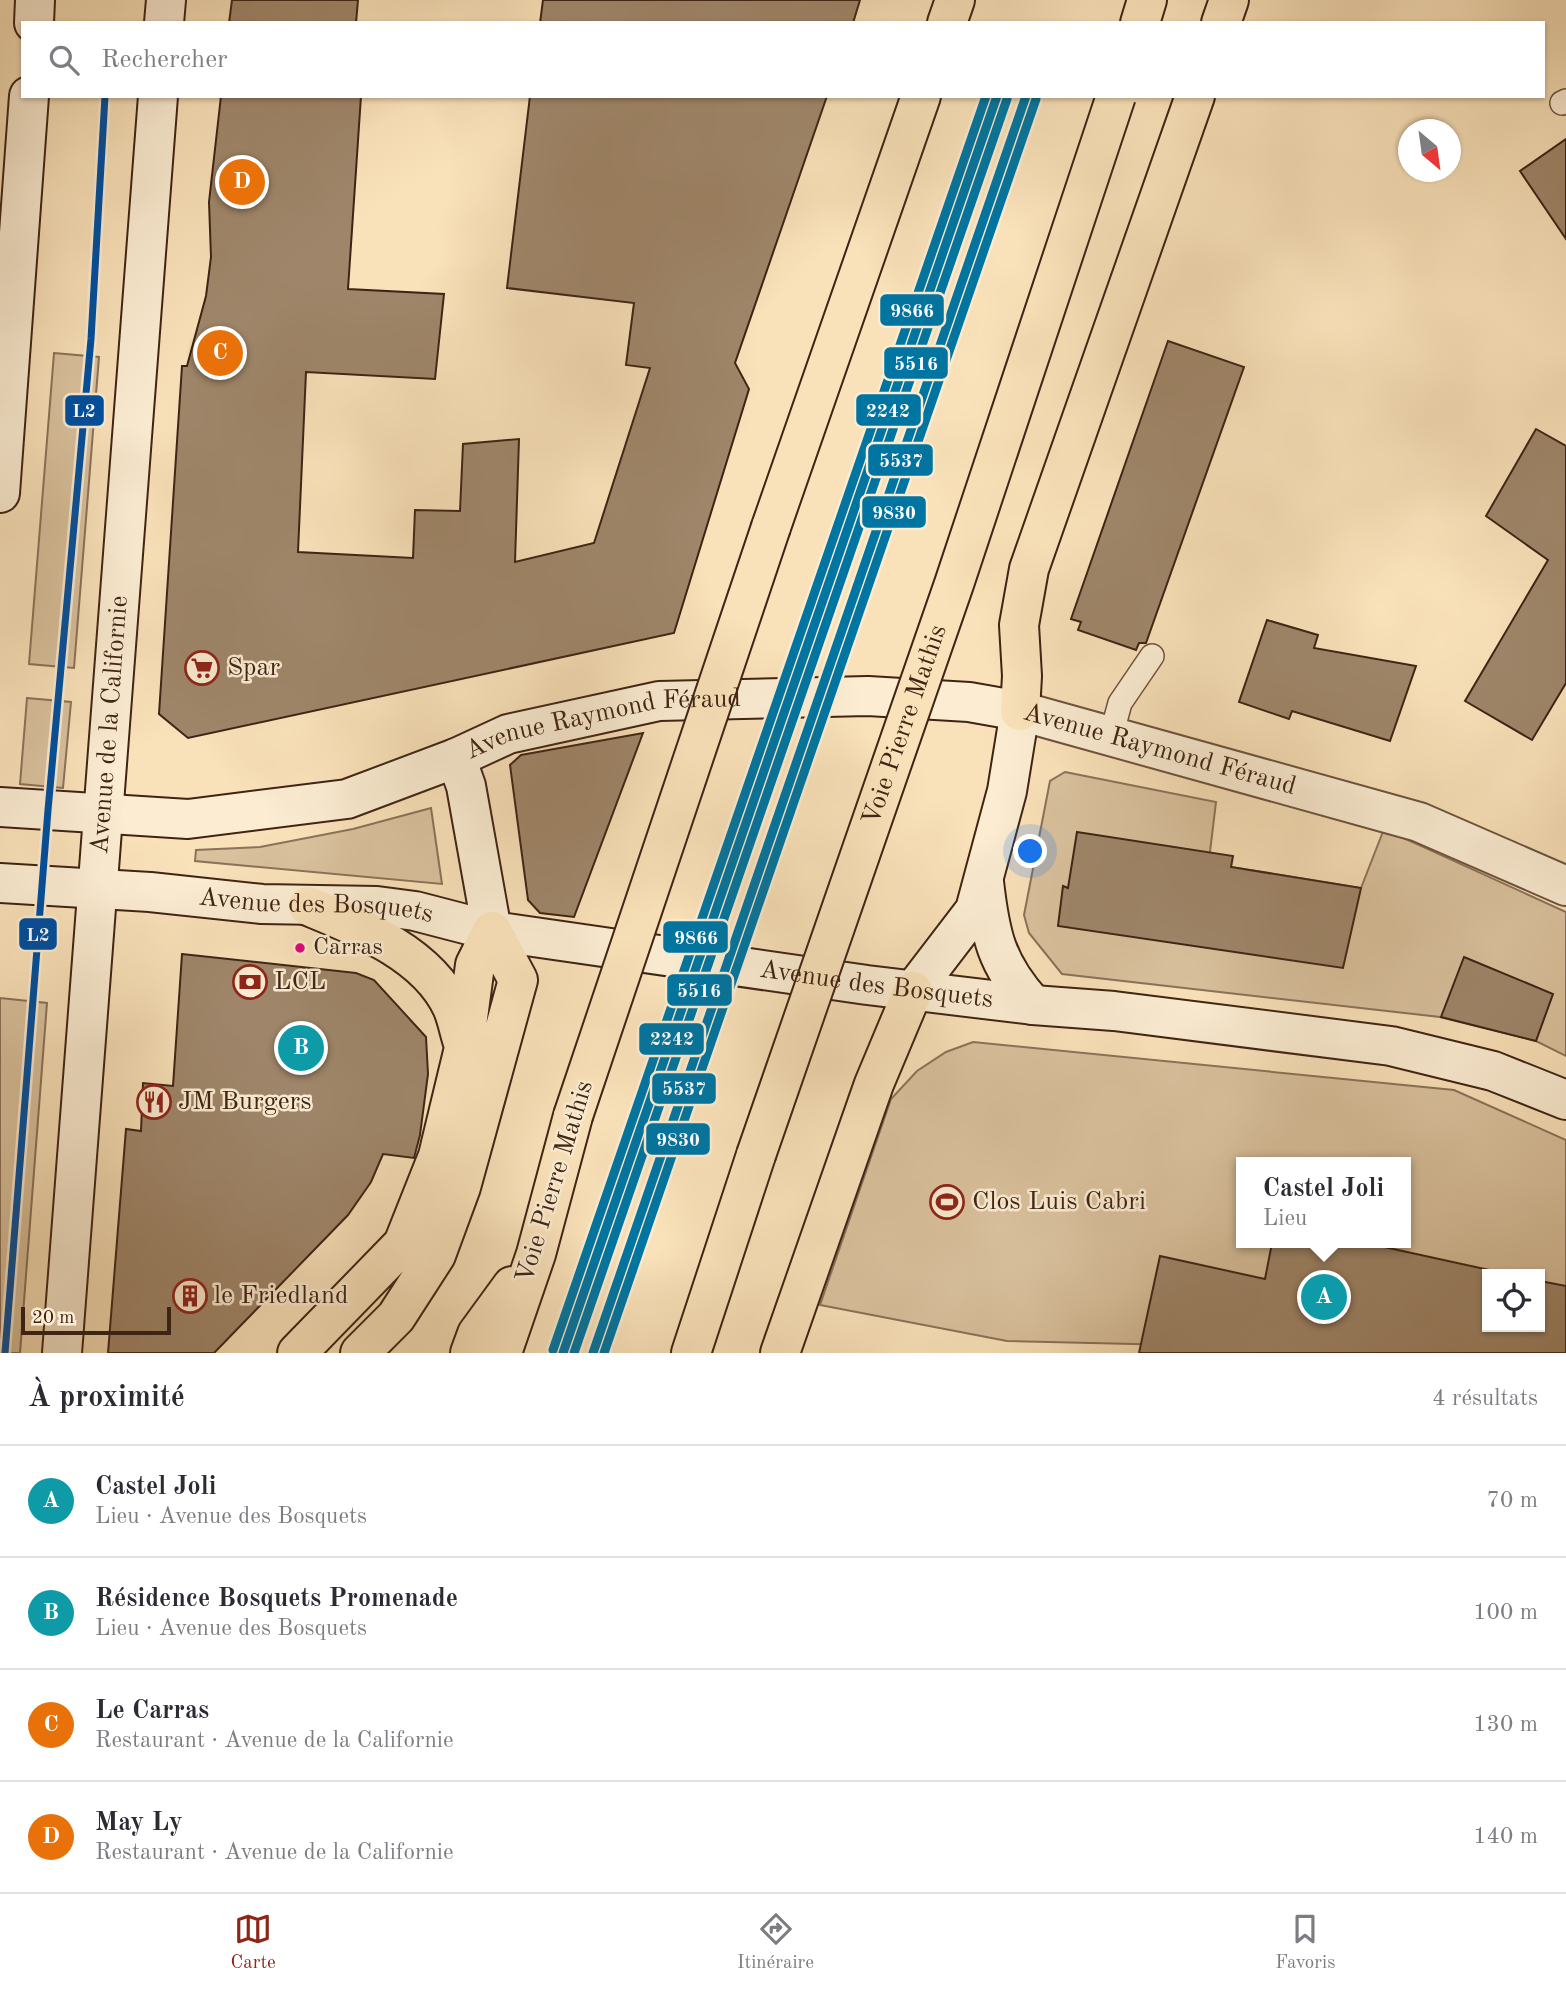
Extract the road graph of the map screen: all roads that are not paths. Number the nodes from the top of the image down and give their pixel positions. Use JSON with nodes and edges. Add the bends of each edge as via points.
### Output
{"nodes":[{"id":1,"x":35,"y":0,"type":"edge"},
{"id":2,"x":166,"y":0,"type":"edge"},
{"id":3,"x":955,"y":0,"type":"edge"},
{"id":4,"x":1147,"y":0,"type":"edge"},
{"id":5,"x":1229,"y":0,"type":"edge"},
{"id":6,"x":34,"y":21,"type":"edge"},
{"id":7,"x":164,"y":21,"type":"edge"},
{"id":8,"x":948,"y":21,"type":"edge"},
{"id":9,"x":1141,"y":21,"type":"edge"},
{"id":10,"x":1222,"y":21,"type":"edge"},
{"id":11,"x":29,"y":98,"type":"edge"},
{"id":12,"x":159,"y":98,"type":"edge"},
{"id":13,"x":921,"y":98,"type":"edge"},
{"id":14,"x":1114,"y":98,"type":"edge"},
{"id":15,"x":1194,"y":98,"type":"edge"},
{"id":16,"x":0,"y":493,"type":"edge"},
{"id":17,"x":1152,"y":656,"type":"dead end"},
{"id":18,"x":1020,"y":711,"type":"junction"},
{"id":19,"x":1111,"y":736,"type":"junction"},
{"id":20,"x":456,"y":758,"type":"junction"},
{"id":21,"x":0,"y":807,"type":"edge"},
{"id":22,"x":104,"y":814,"type":"junction"},
{"id":23,"x":983,"y":880,"type":"junction"},
{"id":24,"x":0,"y":883,"type":"edge"},
{"id":25,"x":1566,"y":886,"type":"edge"},
{"id":26,"x":96,"y":889,"type":"junction"},
{"id":27,"x":308,"y":906,"type":"junction"},
{"id":28,"x":492,"y":931,"type":"junction"},
{"id":29,"x":913,"y":991,"type":"junction"},
{"id":30,"x":1032,"y":1005,"type":"junction"},
{"id":31,"x":464,"y":1048,"type":"junction"},
{"id":32,"x":1566,"y":1100,"type":"edge"},
{"id":33,"x":536,"y":1254,"type":"junction"},
{"id":34,"x":62,"y":1353,"type":"edge"},
{"id":35,"x":297,"y":1353,"type":"edge"},
{"id":36,"x":360,"y":1353,"type":"edge"},
{"id":37,"x":470,"y":1353,"type":"edge"},
{"id":38,"x":502,"y":1353,"type":"edge"},
{"id":39,"x":691,"y":1353,"type":"edge"},
{"id":40,"x":780,"y":1353,"type":"edge"}],
"edges":[{"from":1,"to":6,"type":"main road"},
{"from":2,"to":7,"type":"main road"},
{"from":3,"to":8,"type":"highway"},
{"from":4,"to":9,"type":"highway"},
{"from":5,"to":10,"type":"highway"},
{"from":11,"to":16,"type":"main road"},
{"from":12,"to":22,"type":"main road","name":"Avenue de la Californie"},
{"from":13,"to":33,"type":"highway","name":"Voie Pierre Mathis","bridge":true,"via":[[573,1116]]},
{"from":14,"to":39,"type":"highway","name":"Voie Pierre Mathis","bridge":true},
{"from":15,"to":18,"type":"highway","via":[[1029,569],[1019,625]]},
{"from":17,"to":19,"type":"lane","via":[[1120,704]]},
{"from":18,"to":19,"type":"main road","name":"Avenue Raymond Féraud"},
{"from":18,"to":20,"type":"main road","name":"Avenue Raymond Féraud","via":[[970,702],[868,696],[659,701],[508,734]]},
{"from":18,"to":23,"type":"main road","via":[[1007,792]]},
{"from":19,"to":25,"type":"main road","name":"Avenue Raymond Féraud","via":[[1419,822]]},
{"from":20,"to":22,"type":"main road","name":"Avenue Raymond Féraud","via":[[347,799],[188,819]]},
{"from":20,"to":28,"type":"main road","via":[[466,786]]},
{"from":21,"to":22,"type":"main road","name":"Avenue Raymond Féraud"},
{"from":22,"to":26,"type":"main road","name":"Avenue de la Californie"},
{"from":23,"to":29,"type":"main road","via":[[975,910]]},
{"from":23,"to":30,"type":"main road","via":[[990,934],[1000,962]]},
{"from":24,"to":26,"type":"main road"},
{"from":26,"to":27,"type":"main road","name":"Avenue des Bosquets"},
{"from":26,"to":34,"type":"main road","name":"Avenue de la Californie"},
{"from":27,"to":28,"type":"main road","name":"Avenue des Bosquets","via":[[402,909]]},
{"from":27,"to":31,"type":"highway","via":[[362,928],[406,956],[439,985],[452,1008]]},
{"from":28,"to":29,"type":"main road","name":"Avenue des Bosquets"},
{"from":28,"to":31,"type":"highway","via":[[475,965]]},
{"from":28,"to":36,"type":"highway","via":[[518,980],[461,1187],[436,1255],[412,1297]]},
{"from":29,"to":30,"type":"main road","name":"Avenue des Bosquets"},
{"from":29,"to":40,"type":"highway","via":[[874,1084]]},
{"from":30,"to":32,"type":"main road","name":"Avenue des Bosquets","via":[[1391,1045],[1493,1071]]},
{"from":31,"to":35,"type":"highway","via":[[438,1156],[402,1244]]},
{"from":33,"to":37,"type":"highway","via":[[477,1334]]},
{"from":33,"to":38,"type":"highway","name":"Voie Pierre Mathis"}]}
